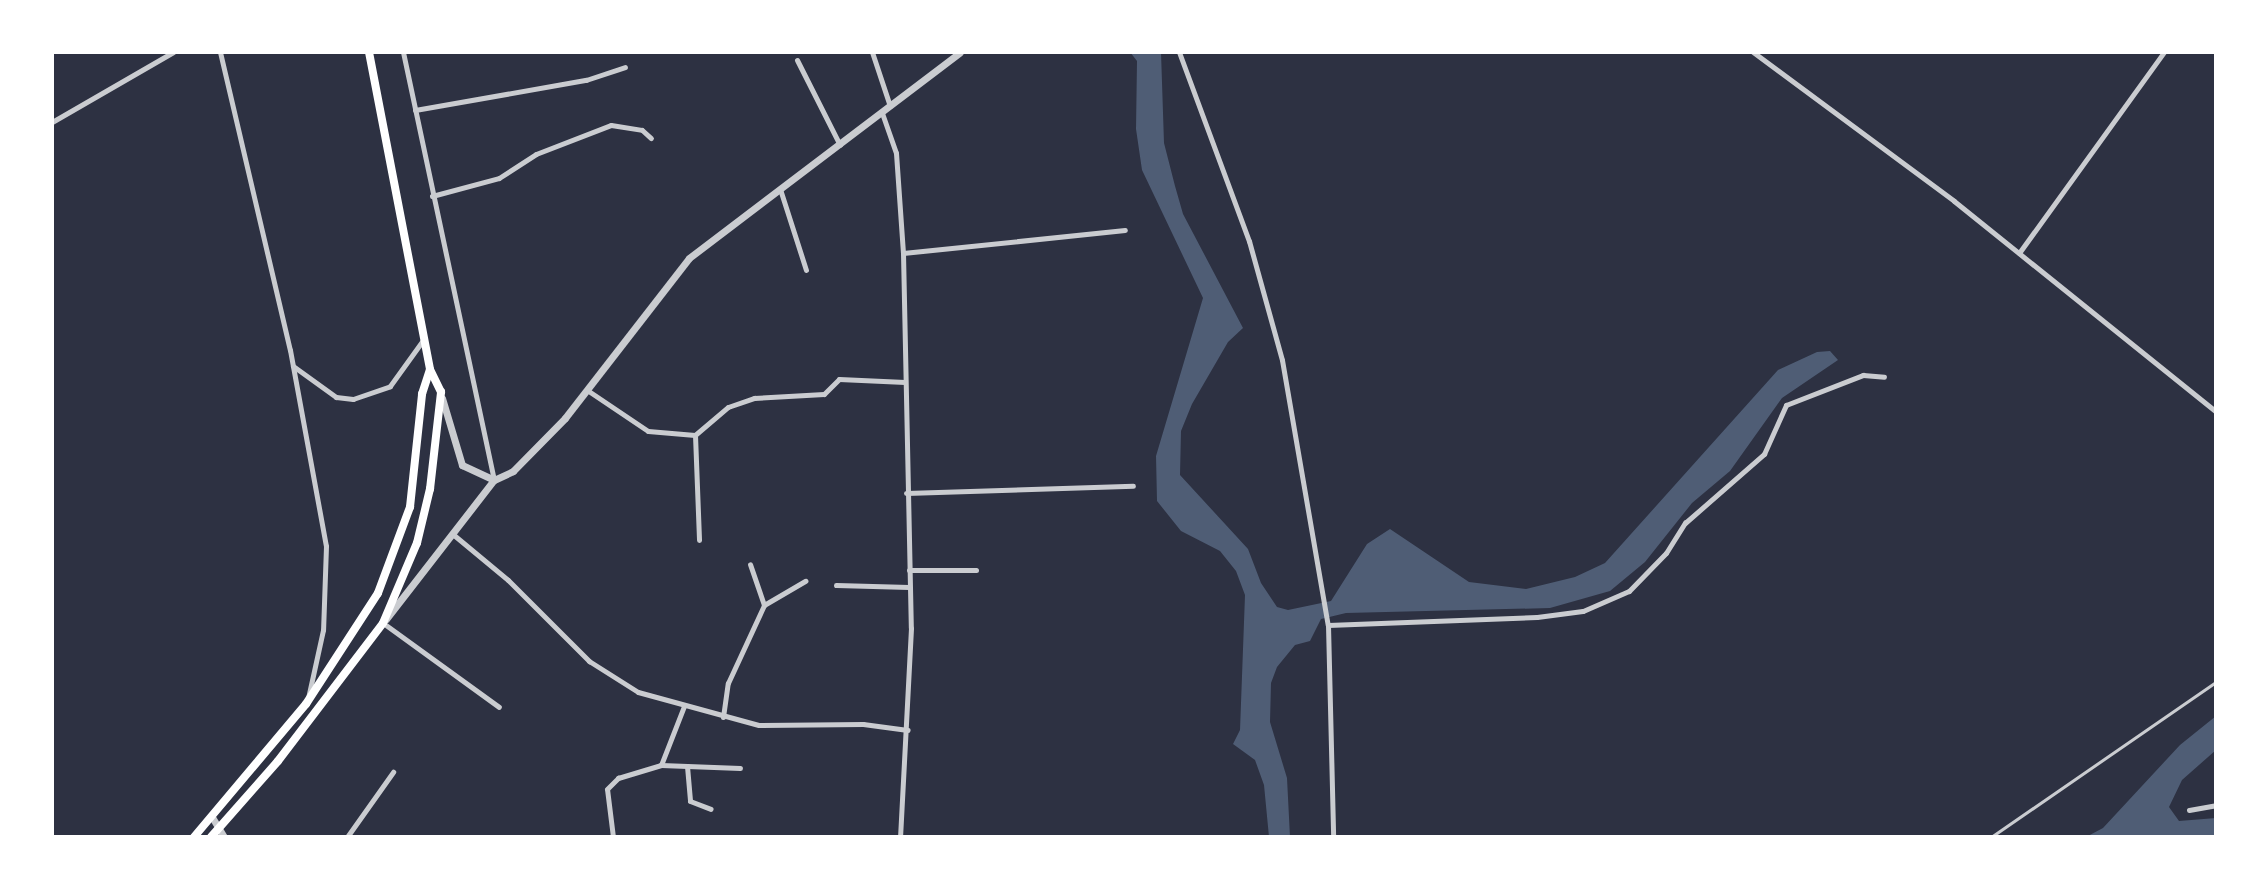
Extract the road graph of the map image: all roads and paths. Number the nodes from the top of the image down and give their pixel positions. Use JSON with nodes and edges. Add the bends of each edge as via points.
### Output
{"nodes":[{"id":1,"x":173,"y":52,"type":"edge"},
{"id":2,"x":220,"y":52,"type":"edge"},
{"id":3,"x":369,"y":52,"type":"edge"},
{"id":4,"x":403,"y":52,"type":"edge"},
{"id":5,"x":872,"y":52,"type":"edge"},
{"id":6,"x":1179,"y":52,"type":"edge"},
{"id":7,"x":1753,"y":52,"type":"edge"},
{"id":8,"x":2164,"y":52,"type":"edge"},
{"id":9,"x":957,"y":54,"type":"edge"},
{"id":10,"x":797,"y":60,"type":"dead end"},
{"id":11,"x":625,"y":67,"type":"dead end"},
{"id":12,"x":890,"y":106,"type":"junction"},
{"id":13,"x":415,"y":110,"type":"junction"},
{"id":14,"x":882,"y":113,"type":"junction"},
{"id":15,"x":52,"y":122,"type":"edge"},
{"id":16,"x":651,"y":138,"type":"dead end"},
{"id":17,"x":840,"y":146,"type":"junction"},
{"id":18,"x":780,"y":189,"type":"junction"},
{"id":19,"x":432,"y":196,"type":"junction"},
{"id":20,"x":1125,"y":230,"type":"dead end"},
{"id":21,"x":903,"y":253,"type":"junction"},
{"id":22,"x":2019,"y":253,"type":"junction"},
{"id":23,"x":806,"y":270,"type":"dead end"},
{"id":24,"x":425,"y":335,"type":"junction"},
{"id":25,"x":293,"y":366,"type":"junction"},
{"id":26,"x":430,"y":369,"type":"junction"},
{"id":27,"x":1884,"y":377,"type":"dead end"},
{"id":28,"x":905,"y":382,"type":"junction"},
{"id":29,"x":587,"y":390,"type":"junction"},
{"id":30,"x":441,"y":392,"type":"junction"},
{"id":31,"x":2216,"y":412,"type":"edge"},
{"id":32,"x":695,"y":435,"type":"junction"},
{"id":33,"x":494,"y":480,"type":"junction"},
{"id":34,"x":1133,"y":486,"type":"dead end"},
{"id":35,"x":906,"y":493,"type":"junction"},
{"id":36,"x":455,"y":536,"type":"junction"},
{"id":37,"x":699,"y":540,"type":"dead end"},
{"id":38,"x":750,"y":564,"type":"dead end"},
{"id":39,"x":909,"y":570,"type":"junction"},
{"id":40,"x":976,"y":570,"type":"dead end"},
{"id":41,"x":805,"y":581,"type":"dead end"},
{"id":42,"x":836,"y":585,"type":"dead end"},
{"id":43,"x":909,"y":587,"type":"junction"},
{"id":44,"x":764,"y":605,"type":"junction"},
{"id":45,"x":1327,"y":622,"type":"junction"},
{"id":46,"x":383,"y":623,"type":"junction"},
{"id":47,"x":2216,"y":682,"type":"edge"},
{"id":48,"x":306,"y":704,"type":"junction"},
{"id":49,"x":684,"y":706,"type":"junction"},
{"id":50,"x":499,"y":707,"type":"dead end"},
{"id":51,"x":723,"y":717,"type":"junction"},
{"id":52,"x":908,"y":730,"type":"junction"},
{"id":53,"x":661,"y":765,"type":"junction"},
{"id":54,"x":687,"y":766,"type":"junction"},
{"id":55,"x":740,"y":768,"type":"dead end"},
{"id":56,"x":393,"y":772,"type":"dead end"},
{"id":57,"x":2216,"y":805,"type":"edge"},
{"id":58,"x":711,"y":809,"type":"dead end"},
{"id":59,"x":2189,"y":810,"type":"dead end"},
{"id":60,"x":212,"y":817,"type":"junction"},
{"id":61,"x":221,"y":833,"type":"edge"},
{"id":62,"x":194,"y":837,"type":"edge"},
{"id":63,"x":211,"y":837,"type":"edge"},
{"id":64,"x":347,"y":837,"type":"edge"},
{"id":65,"x":613,"y":837,"type":"edge"},
{"id":66,"x":900,"y":837,"type":"edge"},
{"id":67,"x":1333,"y":837,"type":"edge"},
{"id":68,"x":1991,"y":837,"type":"edge"}],
"edges":[{"from":1,"to":15,"type":"street"},
{"from":2,"to":25,"type":"street"},
{"from":3,"to":24,"type":"main road"},
{"from":4,"to":13,"type":"street"},
{"from":5,"to":12,"type":"street"},
{"from":6,"to":45,"type":"street","via":[[1249,241],[1282,360]]},
{"from":7,"to":22,"type":"street"},
{"from":8,"to":22,"type":"street"},
{"from":9,"to":12,"type":"street"},
{"from":10,"to":17,"type":"street"},
{"from":11,"to":13,"type":"street","via":[[586,80]]},
{"from":12,"to":14,"type":"street"},
{"from":13,"to":19,"type":"street"},
{"from":14,"to":17,"type":"street"},
{"from":14,"to":21,"type":"street","via":[[896,153]]},
{"from":16,"to":19,"type":"street","via":[[642,130],[611,125],[536,154],[499,178]]},
{"from":17,"to":18,"type":"street"},
{"from":18,"to":23,"type":"street"},
{"from":18,"to":29,"type":"street","via":[[689,258]]},
{"from":19,"to":33,"type":"street"},
{"from":20,"to":21,"type":"street"},
{"from":21,"to":28,"type":"street"},
{"from":22,"to":31,"type":"street"},
{"from":24,"to":25,"type":"street","via":[[390,386],[353,399],[336,397]]},
{"from":24,"to":26,"type":"main road"},
{"from":25,"to":48,"type":"street","via":[[326,546],[323,630]]},
{"from":26,"to":30,"type":"main road"},
{"from":26,"to":48,"type":"main road","via":[[422,394],[410,507],[391,566],[355,634]]},
{"from":27,"to":45,"type":"street","via":[[1863,375],[1786,405],[1764,454],[1685,523],[1666,553],[1617,596],[1583,611],[1537,617]]},
{"from":28,"to":32,"type":"street","via":[[839,379],[824,394],[754,398],[728,407]]},
{"from":28,"to":35,"type":"street"},
{"from":29,"to":32,"type":"street","via":[[648,431]]},
{"from":29,"to":33,"type":"street","via":[[513,471]]},
{"from":30,"to":33,"type":"street","via":[[462,465]]},
{"from":30,"to":46,"type":"main road","via":[[430,489],[417,543]]},
{"from":32,"to":37,"type":"street"},
{"from":33,"to":36,"type":"street"},
{"from":34,"to":35,"type":"street"},
{"from":35,"to":39,"type":"street"},
{"from":36,"to":46,"type":"street"},
{"from":36,"to":49,"type":"street","via":[[518,589],[589,661],[638,692]]},
{"from":38,"to":44,"type":"street"},
{"from":39,"to":40,"type":"street"},
{"from":39,"to":43,"type":"street"},
{"from":41,"to":44,"type":"street"},
{"from":42,"to":43,"type":"street"},
{"from":43,"to":52,"type":"street"},
{"from":44,"to":51,"type":"street","via":[[728,683]]},
{"from":45,"to":67,"type":"street"},
{"from":46,"to":50,"type":"street"},
{"from":46,"to":61,"type":"main road"},
{"from":47,"to":68,"type":"lane"},
{"from":48,"to":60,"type":"main road"},
{"from":49,"to":51,"type":"street"},
{"from":49,"to":53,"type":"street"},
{"from":51,"to":52,"type":"street","via":[[759,725],[863,724]]},
{"from":52,"to":66,"type":"street"},
{"from":53,"to":54,"type":"street"},
{"from":53,"to":65,"type":"street","via":[[618,778],[607,789]]},
{"from":54,"to":55,"type":"street"},
{"from":54,"to":58,"type":"street","via":[[690,801]]},
{"from":56,"to":64,"type":"street"},
{"from":57,"to":59,"type":"street"},
{"from":60,"to":61,"type":"street"},
{"from":60,"to":62,"type":"main road"},
{"from":61,"to":63,"type":"main road"}]}
